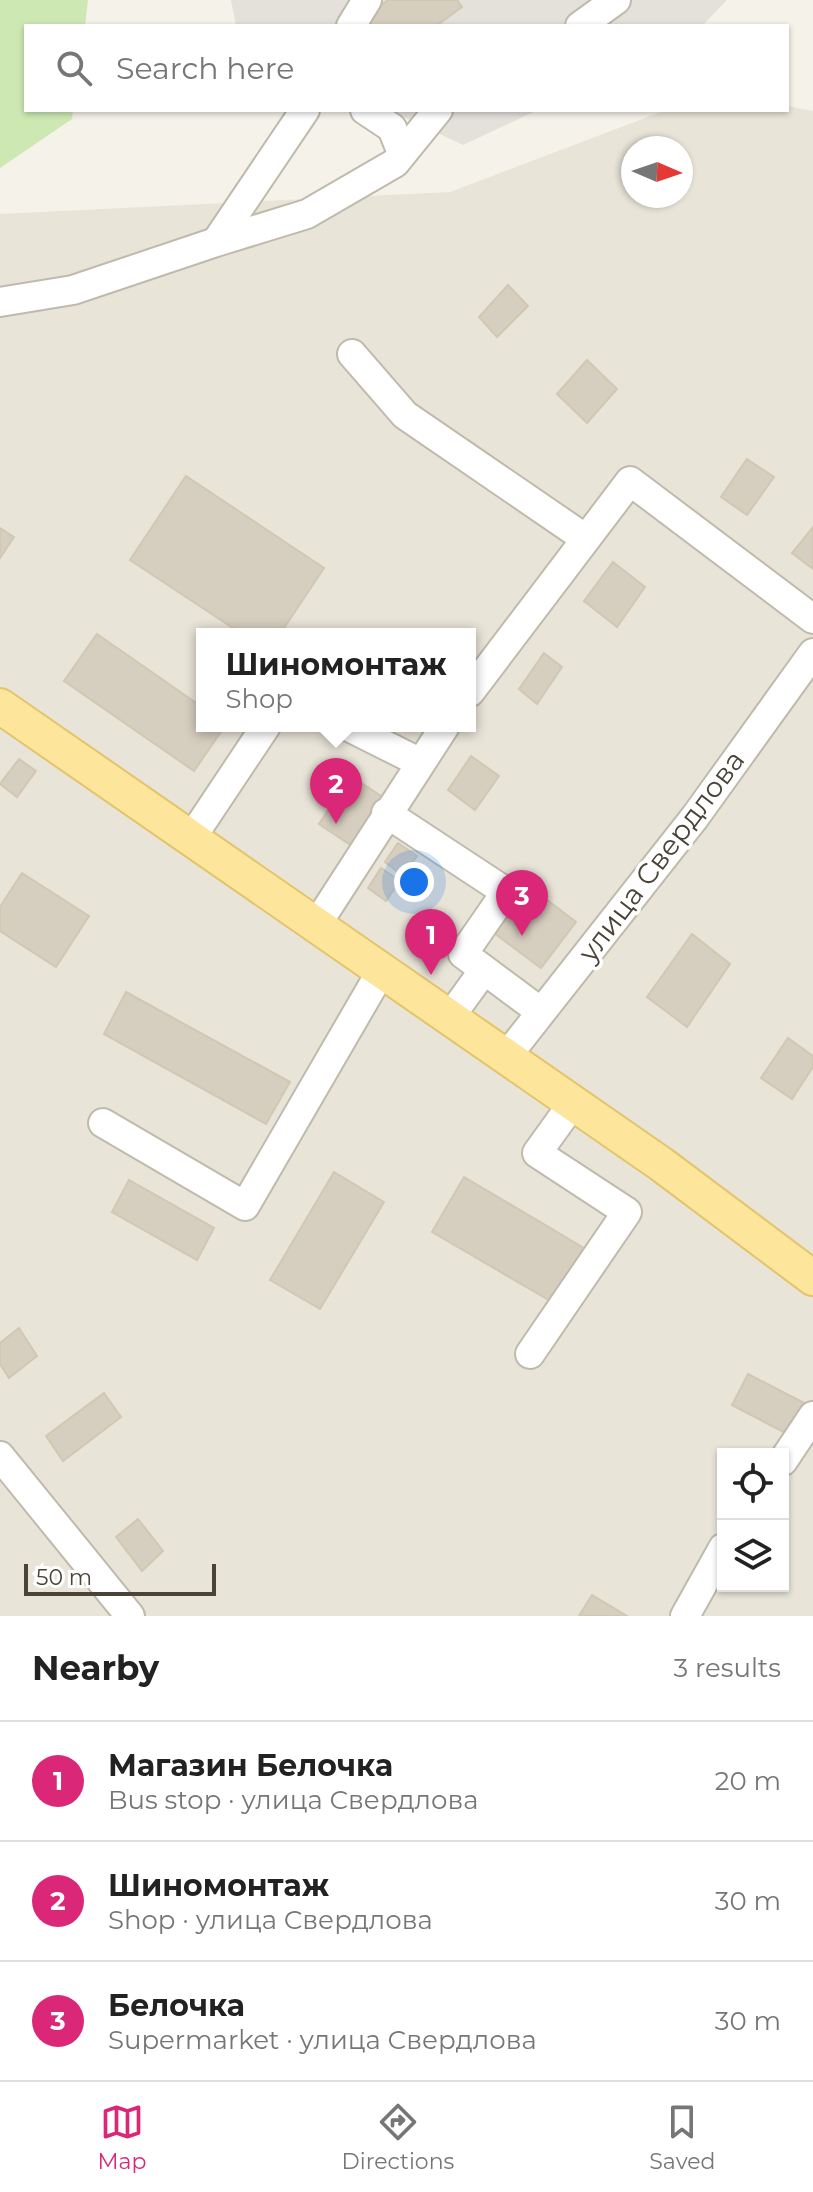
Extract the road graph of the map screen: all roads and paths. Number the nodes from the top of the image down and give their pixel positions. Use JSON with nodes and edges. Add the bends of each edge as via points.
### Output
{"nodes":[{"id":1,"x":367,"y":0,"type":"edge"},
{"id":2,"x":616,"y":0,"type":"edge"},
{"id":3,"x":352,"y":24,"type":"edge"},
{"id":4,"x":583,"y":24,"type":"edge"},
{"id":5,"x":304,"y":112,"type":"edge"},
{"id":6,"x":368,"y":112,"type":"edge"},
{"id":7,"x":436,"y":112,"type":"edge"},
{"id":8,"x":402,"y":153,"type":"junction"},
{"id":9,"x":216,"y":242,"type":"junction"},
{"id":10,"x":0,"y":302,"type":"edge"},
{"id":11,"x":352,"y":354,"type":"dead end"},
{"id":12,"x":586,"y":539,"type":"junction"},
{"id":13,"x":813,"y":619,"type":"edge"},
{"id":14,"x":813,"y":653,"type":"edge"},
{"id":15,"x":476,"y":684,"type":"edge"},
{"id":16,"x":0,"y":706,"type":"edge"},
{"id":17,"x":262,"y":732,"type":"edge"},
{"id":18,"x":359,"y":732,"type":"edge"},
{"id":19,"x":441,"y":732,"type":"edge"},
{"id":20,"x":419,"y":762,"type":"junction"},
{"id":21,"x":386,"y":813,"type":"junction"},
{"id":22,"x":192,"y":837,"type":"junction"},
{"id":23,"x":317,"y":924,"type":"junction"},
{"id":24,"x":382,"y":970,"type":"junction"},
{"id":25,"x":484,"y":970,"type":"junction"},
{"id":26,"x":541,"y":1012,"type":"junction"},
{"id":27,"x":450,"y":1017,"type":"junction"},
{"id":28,"x":506,"y":1057,"type":"junction"},
{"id":29,"x":573,"y":1103,"type":"junction"},
{"id":30,"x":103,"y":1123,"type":"dead end"},
{"id":31,"x":813,"y":1278,"type":"edge"},
{"id":32,"x":530,"y":1354,"type":"dead end"},
{"id":33,"x":813,"y":1416,"type":"edge"},
{"id":34,"x":789,"y":1452,"type":"edge"},
{"id":35,"x":0,"y":1456,"type":"edge"},
{"id":36,"x":717,"y":1559,"type":"edge"},
{"id":37,"x":130,"y":1616,"type":"edge"},
{"id":38,"x":685,"y":1616,"type":"edge"}],
"edges":[{"from":1,"to":3,"type":"street"},
{"from":2,"to":4,"type":"street"},
{"from":5,"to":9,"type":"street"},
{"from":6,"to":8,"type":"street","via":[[392,128]]},
{"from":7,"to":8,"type":"street"},
{"from":8,"to":9,"type":"street","via":[[395,163],[307,214]]},
{"from":9,"to":10,"type":"street","via":[[73,290]]},
{"from":11,"to":12,"type":"street","via":[[405,415]]},
{"from":12,"to":13,"type":"street","via":[[630,481]]},
{"from":12,"to":15,"type":"street"},
{"from":14,"to":26,"type":"street","name":"улица Свердлова","via":[[695,817]]},
{"from":16,"to":22,"type":"main road"},
{"from":17,"to":22,"type":"street"},
{"from":18,"to":20,"type":"street"},
{"from":19,"to":20,"type":"street"},
{"from":20,"to":21,"type":"street"},
{"from":21,"to":23,"type":"street"},
{"from":21,"to":25,"type":"street","via":[[506,892],[463,954]]},
{"from":22,"to":23,"type":"main road"},
{"from":23,"to":24,"type":"main road"},
{"from":24,"to":27,"type":"main road"},
{"from":24,"to":30,"type":"street","via":[[245,1206]]},
{"from":25,"to":26,"type":"street"},
{"from":25,"to":27,"type":"street"},
{"from":26,"to":28,"type":"street","name":"улица Свердлова"},
{"from":27,"to":28,"type":"main road"},
{"from":28,"to":29,"type":"main road"},
{"from":29,"to":31,"type":"main road"},
{"from":29,"to":32,"type":"street","via":[[537,1153],[627,1212]]},
{"from":33,"to":34,"type":"street"},
{"from":35,"to":37,"type":"street"},
{"from":36,"to":38,"type":"street"}]}
